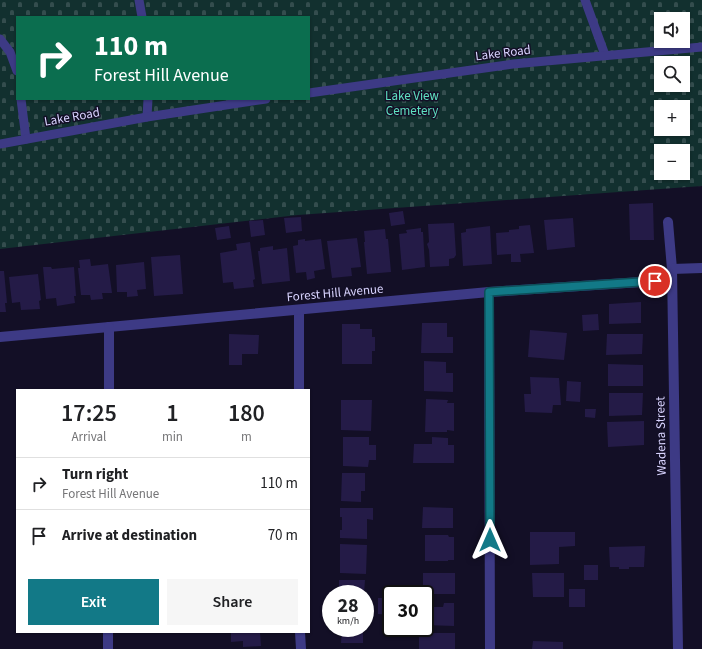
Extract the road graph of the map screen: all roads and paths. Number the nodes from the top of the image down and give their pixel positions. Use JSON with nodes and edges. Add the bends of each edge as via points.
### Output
{"nodes":[{"id":1,"x":139,"y":0,"type":"edge"},
{"id":2,"x":585,"y":0,"type":"edge"},
{"id":3,"x":142,"y":16,"type":"edge"},
{"id":4,"x":0,"y":40,"type":"edge"},
{"id":5,"x":702,"y":47,"type":"edge"},
{"id":6,"x":605,"y":55,"type":"junction"},
{"id":7,"x":16,"y":69,"type":"edge"},
{"id":8,"x":310,"y":93,"type":"edge"},
{"id":9,"x":21,"y":100,"type":"edge"},
{"id":10,"x":148,"y":100,"type":"edge"},
{"id":11,"x":259,"y":100,"type":"edge"},
{"id":12,"x":147,"y":117,"type":"junction"},
{"id":13,"x":26,"y":138,"type":"junction"},
{"id":14,"x":0,"y":144,"type":"edge"},
{"id":15,"x":668,"y":222,"type":"dead end"},
{"id":16,"x":702,"y":268,"type":"edge"},
{"id":17,"x":672,"y":269,"type":"junction"},
{"id":18,"x":672,"y":280,"type":"junction"},
{"id":19,"x":489,"y":292,"type":"junction"},
{"id":20,"x":299,"y":310,"type":"junction"},
{"id":21,"x":109,"y":327,"type":"junction"},
{"id":22,"x":0,"y":337,"type":"edge"},
{"id":23,"x":109,"y":389,"type":"edge"},
{"id":24,"x":299,"y":389,"type":"edge"},
{"id":25,"x":108,"y":633,"type":"edge"},
{"id":26,"x":300,"y":633,"type":"edge"},
{"id":27,"x":108,"y":649,"type":"edge"},
{"id":28,"x":300,"y":649,"type":"edge"},
{"id":29,"x":490,"y":649,"type":"edge"},
{"id":30,"x":678,"y":649,"type":"edge"}],
"edges":[{"from":1,"to":3,"type":"lane"},
{"from":2,"to":6,"type":"lane"},
{"from":4,"to":7,"type":"lane","via":[[10,52]]},
{"from":5,"to":6,"type":"lane","name":"Lake Road"},
{"from":6,"to":8,"type":"lane","name":"Lake Road","via":[[513,64]]},
{"from":9,"to":13,"type":"lane"},
{"from":10,"to":12,"type":"lane"},
{"from":11,"to":12,"type":"lane","name":"Lake Road"},
{"from":12,"to":13,"type":"lane","name":"Lake Road"},
{"from":13,"to":14,"type":"lane","name":"Lake Road"},
{"from":15,"to":17,"type":"street","name":"Wadena Street"},
{"from":16,"to":17,"type":"street"},
{"from":17,"to":18,"type":"street","name":"Wadena Street"},
{"from":18,"to":19,"type":"street","name":"Forest Hill Avenue"},
{"from":18,"to":30,"type":"street","name":"Wadena Street"},
{"from":19,"to":20,"type":"street","name":"Forest Hill Avenue"},
{"from":19,"to":29,"type":"street"},
{"from":20,"to":21,"type":"street","name":"Forest Hill Avenue"},
{"from":20,"to":24,"type":"street"},
{"from":21,"to":22,"type":"street","name":"Forest Hill Avenue"},
{"from":21,"to":23,"type":"street"},
{"from":25,"to":27,"type":"street"},
{"from":26,"to":28,"type":"street"}]}
